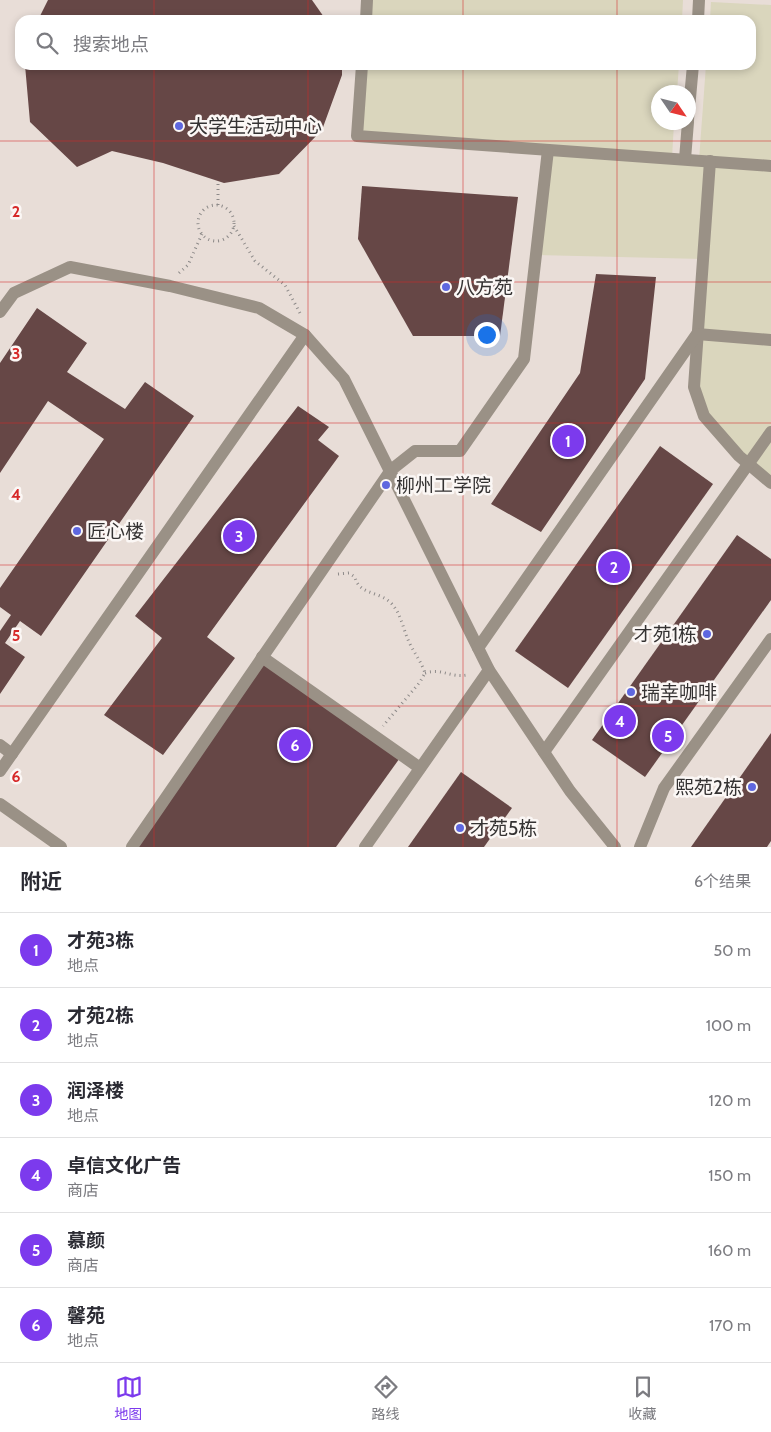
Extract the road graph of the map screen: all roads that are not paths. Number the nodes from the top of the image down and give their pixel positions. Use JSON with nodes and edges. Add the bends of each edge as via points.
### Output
{"nodes":[{"id":1,"x":367,"y":0,"type":"edge"},
{"id":2,"x":699,"y":0,"type":"edge"},
{"id":3,"x":366,"y":15,"type":"edge"},
{"id":4,"x":698,"y":15,"type":"edge"},
{"id":5,"x":362,"y":70,"type":"edge"},
{"id":6,"x":693,"y":70,"type":"edge"},
{"id":7,"x":692,"y":85,"type":"edge"},
{"id":8,"x":687,"y":130,"type":"edge"},
{"id":9,"x":548,"y":150,"type":"junction"},
{"id":10,"x":685,"y":159,"type":"junction"},
{"id":11,"x":710,"y":161,"type":"junction"},
{"id":12,"x":771,"y":166,"type":"edge"},
{"id":13,"x":0,"y":312,"type":"edge"},
{"id":14,"x":698,"y":334,"type":"junction"},
{"id":15,"x":305,"y":335,"type":"junction"},
{"id":16,"x":771,"y":340,"type":"edge"},
{"id":17,"x":771,"y":432,"type":"edge"},
{"id":18,"x":749,"y":464,"type":"junction"},
{"id":19,"x":391,"y":470,"type":"junction"},
{"id":20,"x":771,"y":483,"type":"edge"},
{"id":21,"x":771,"y":639,"type":"edge"},
{"id":22,"x":478,"y":648,"type":"junction"},
{"id":23,"x":262,"y":657,"type":"junction"},
{"id":24,"x":489,"y":670,"type":"junction"},
{"id":25,"x":0,"y":746,"type":"edge"},
{"id":26,"x":544,"y":752,"type":"junction"},
{"id":27,"x":12,"y":754,"type":"junction"},
{"id":28,"x":420,"y":768,"type":"junction"},
{"id":29,"x":0,"y":771,"type":"edge"},
{"id":30,"x":0,"y":804,"type":"edge"},
{"id":31,"x":61,"y":847,"type":"edge"},
{"id":32,"x":132,"y":847,"type":"edge"},
{"id":33,"x":365,"y":847,"type":"edge"},
{"id":34,"x":615,"y":847,"type":"edge"},
{"id":35,"x":640,"y":847,"type":"edge"}],
"edges":[{"from":1,"to":3,"type":"lane"},
{"from":2,"to":4,"type":"lane"},
{"from":5,"to":9,"type":"lane","via":[[357,136]]},
{"from":6,"to":7,"type":"lane"},
{"from":8,"to":10,"type":"lane"},
{"from":9,"to":10,"type":"lane"},
{"from":9,"to":19,"type":"lane","via":[[524,359],[460,451],[415,451]]},
{"from":10,"to":11,"type":"lane"},
{"from":11,"to":12,"type":"lane"},
{"from":11,"to":14,"type":"lane"},
{"from":13,"to":15,"type":"lane","via":[[14,293],[70,267],[170,286],[260,308]]},
{"from":14,"to":16,"type":"lane"},
{"from":14,"to":18,"type":"lane","via":[[694,388],[704,416]]},
{"from":14,"to":22,"type":"lane"},
{"from":15,"to":19,"type":"lane","via":[[344,379]]},
{"from":15,"to":27,"type":"lane"},
{"from":17,"to":18,"type":"lane"},
{"from":18,"to":20,"type":"lane"},
{"from":18,"to":26,"type":"lane"},
{"from":19,"to":22,"type":"lane"},
{"from":19,"to":23,"type":"lane"},
{"from":21,"to":35,"type":"lane","via":[[664,788]]},
{"from":22,"to":24,"type":"lane"},
{"from":23,"to":28,"type":"lane"},
{"from":23,"to":32,"type":"lane"},
{"from":24,"to":26,"type":"lane"},
{"from":24,"to":28,"type":"lane"},
{"from":25,"to":27,"type":"lane"},
{"from":26,"to":34,"type":"lane","via":[[570,792]]},
{"from":27,"to":29,"type":"lane"},
{"from":28,"to":33,"type":"lane"},
{"from":30,"to":31,"type":"lane"}]}
